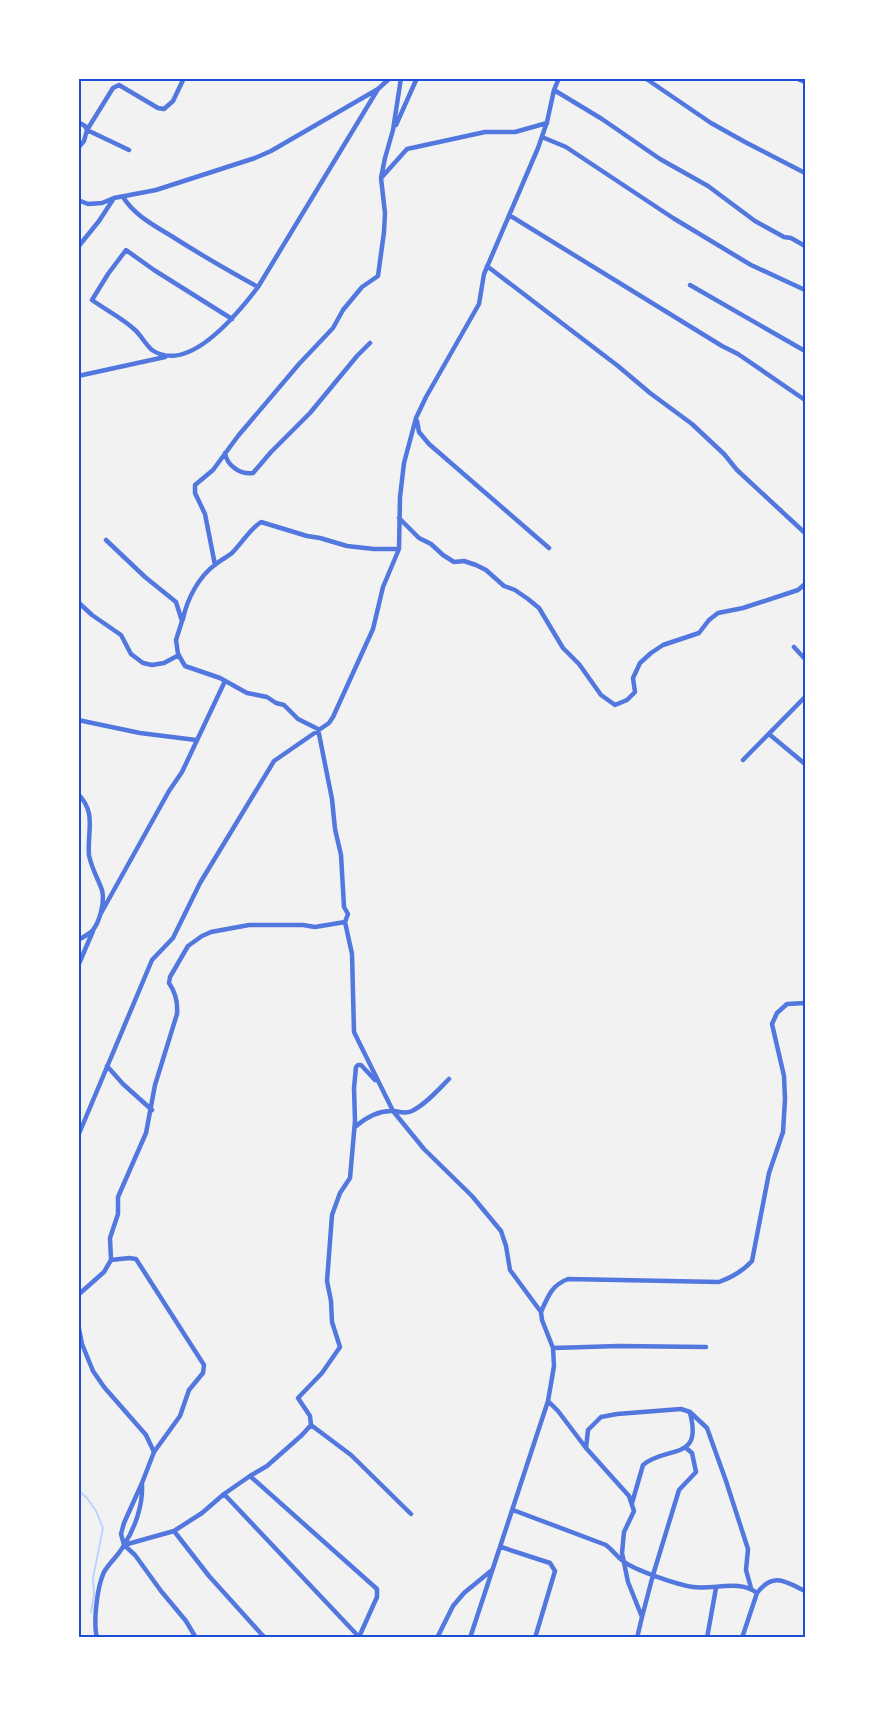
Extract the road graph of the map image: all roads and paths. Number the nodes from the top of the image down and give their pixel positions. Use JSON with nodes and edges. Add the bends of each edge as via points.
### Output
{"nodes":[{"id":1,"x":184,"y":78,"type":"edge"},
{"id":2,"x":390,"y":78,"type":"edge"},
{"id":3,"x":401,"y":78,"type":"edge"},
{"id":4,"x":417,"y":78,"type":"edge"},
{"id":5,"x":558,"y":78,"type":"edge"},
{"id":6,"x":645,"y":78,"type":"edge"},
{"id":7,"x":795,"y":78,"type":"edge"},
{"id":8,"x":805,"y":82,"type":"edge"},
{"id":9,"x":378,"y":89,"type":"junction"},
{"id":10,"x":554,"y":90,"type":"junction"},
{"id":11,"x":78,"y":122,"type":"edge"},
{"id":12,"x":547,"y":123,"type":"junction"},
{"id":13,"x":87,"y":130,"type":"junction"},
{"id":14,"x":393,"y":130,"type":"junction"},
{"id":15,"x":542,"y":136,"type":"junction"},
{"id":16,"x":78,"y":148,"type":"edge"},
{"id":17,"x":129,"y":150,"type":"dead end"},
{"id":18,"x":805,"y":173,"type":"edge"},
{"id":19,"x":381,"y":178,"type":"junction"},
{"id":20,"x":123,"y":197,"type":"junction"},
{"id":21,"x":114,"y":198,"type":"junction"},
{"id":22,"x":78,"y":200,"type":"edge"},
{"id":23,"x":509,"y":215,"type":"junction"},
{"id":24,"x":805,"y":246,"type":"edge"},
{"id":25,"x":78,"y":247,"type":"edge"},
{"id":26,"x":488,"y":266,"type":"junction"},
{"id":27,"x":690,"y":285,"type":"dead end"},
{"id":28,"x":258,"y":287,"type":"junction"},
{"id":29,"x":805,"y":290,"type":"edge"},
{"id":30,"x":232,"y":319,"type":"junction"},
{"id":31,"x":369,"y":343,"type":"dead end"},
{"id":32,"x":805,"y":351,"type":"edge"},
{"id":33,"x":168,"y":356,"type":"junction"},
{"id":34,"x":78,"y":376,"type":"edge"},
{"id":35,"x":805,"y":400,"type":"edge"},
{"id":36,"x":416,"y":418,"type":"junction"},
{"id":37,"x":225,"y":453,"type":"junction"},
{"id":38,"x":399,"y":518,"type":"junction"},
{"id":39,"x":805,"y":533,"type":"edge"},
{"id":40,"x":106,"y":540,"type":"dead end"},
{"id":41,"x":549,"y":548,"type":"dead end"},
{"id":42,"x":399,"y":549,"type":"junction"},
{"id":43,"x":215,"y":565,"type":"junction"},
{"id":44,"x":805,"y":584,"type":"edge"},
{"id":45,"x":78,"y":602,"type":"edge"},
{"id":46,"x":182,"y":621,"type":"junction"},
{"id":47,"x":794,"y":646,"type":"dead end"},
{"id":48,"x":179,"y":655,"type":"junction"},
{"id":49,"x":805,"y":659,"type":"edge"},
{"id":50,"x":225,"y":681,"type":"junction"},
{"id":51,"x":805,"y":697,"type":"edge"},
{"id":52,"x":78,"y":720,"type":"edge"},
{"id":53,"x":318,"y":729,"type":"junction"},
{"id":54,"x":770,"y":734,"type":"junction"},
{"id":55,"x":196,"y":740,"type":"junction"},
{"id":56,"x":743,"y":760,"type":"dead end"},
{"id":57,"x":805,"y":764,"type":"edge"},
{"id":58,"x":78,"y":794,"type":"edge"},
{"id":59,"x":100,"y":915,"type":"junction"},
{"id":60,"x":345,"y":922,"type":"junction"},
{"id":61,"x":93,"y":931,"type":"junction"},
{"id":62,"x":78,"y":940,"type":"edge"},
{"id":63,"x":78,"y":966,"type":"edge"},
{"id":64,"x":805,"y":1003,"type":"edge"},
{"id":65,"x":107,"y":1066,"type":"junction"},
{"id":66,"x":449,"y":1079,"type":"dead end"},
{"id":67,"x":379,"y":1084,"type":"junction"},
{"id":68,"x":152,"y":1110,"type":"junction"},
{"id":69,"x":393,"y":1111,"type":"junction"},
{"id":70,"x":354,"y":1128,"type":"junction"},
{"id":71,"x":78,"y":1136,"type":"edge"},
{"id":72,"x":111,"y":1260,"type":"junction"},
{"id":73,"x":78,"y":1295,"type":"edge"},
{"id":74,"x":542,"y":1312,"type":"junction"},
{"id":75,"x":78,"y":1324,"type":"edge"},
{"id":76,"x":78,"y":1341,"type":"edge"},
{"id":77,"x":83,"y":1346,"type":"junction"},
{"id":78,"x":706,"y":1347,"type":"dead end"},
{"id":79,"x":553,"y":1348,"type":"junction"},
{"id":80,"x":548,"y":1401,"type":"junction"},
{"id":81,"x":690,"y":1412,"type":"junction"},
{"id":82,"x":311,"y":1425,"type":"junction"},
{"id":83,"x":586,"y":1448,"type":"junction"},
{"id":84,"x":686,"y":1448,"type":"junction"},
{"id":85,"x":153,"y":1452,"type":"junction"},
{"id":86,"x":249,"y":1476,"type":"junction"},
{"id":87,"x":142,"y":1483,"type":"junction"},
{"id":88,"x":224,"y":1494,"type":"junction"},
{"id":89,"x":632,"y":1503,"type":"junction"},
{"id":90,"x":513,"y":1510,"type":"junction"},
{"id":91,"x":411,"y":1514,"type":"dead end"},
{"id":92,"x":174,"y":1531,"type":"junction"},
{"id":93,"x":123,"y":1545,"type":"junction"},
{"id":94,"x":501,"y":1547,"type":"junction"},
{"id":95,"x":623,"y":1561,"type":"junction"},
{"id":96,"x":494,"y":1569,"type":"junction"},
{"id":97,"x":652,"y":1575,"type":"junction"},
{"id":98,"x":716,"y":1587,"type":"junction"},
{"id":99,"x":751,"y":1588,"type":"junction"},
{"id":100,"x":805,"y":1591,"type":"edge"},
{"id":101,"x":757,"y":1593,"type":"junction"},
{"id":102,"x":642,"y":1617,"type":"junction"},
{"id":103,"x":360,"y":1637,"type":"edge"},
{"id":104,"x":97,"y":1638,"type":"edge"},
{"id":105,"x":196,"y":1638,"type":"edge"},
{"id":106,"x":265,"y":1638,"type":"edge"},
{"id":107,"x":437,"y":1638,"type":"edge"},
{"id":108,"x":470,"y":1638,"type":"edge"},
{"id":109,"x":535,"y":1638,"type":"edge"},
{"id":110,"x":637,"y":1638,"type":"edge"},
{"id":111,"x":707,"y":1638,"type":"edge"},
{"id":112,"x":742,"y":1638,"type":"edge"}],
"edges":[{"from":1,"to":13,"type":"street","via":[[173,101],[164,109],[119,86],[113,88]]},
{"from":2,"to":9,"type":"street"},
{"from":3,"to":14,"type":"street"},
{"from":4,"to":14,"type":"street"},
{"from":5,"to":10,"type":"street"},
{"from":6,"to":18,"type":"street","via":[[711,123]]},
{"from":7,"to":8,"type":"street"},
{"from":9,"to":20,"type":"street","via":[[271,152]]},
{"from":9,"to":28,"type":"street"},
{"from":10,"to":12,"type":"street"},
{"from":10,"to":24,"type":"street","via":[[708,186],[755,221]]},
{"from":11,"to":13,"type":"street"},
{"from":12,"to":15,"type":"street"},
{"from":12,"to":19,"type":"street","via":[[515,132],[484,132],[407,149]]},
{"from":13,"to":16,"type":"street"},
{"from":13,"to":17,"type":"street"},
{"from":14,"to":19,"type":"street"},
{"from":15,"to":23,"type":"street"},
{"from":15,"to":29,"type":"street","via":[[566,147],[751,265]]},
{"from":19,"to":37,"type":"street","via":[[385,213],[378,276],[362,287],[333,328]]},
{"from":20,"to":21,"type":"street"},
{"from":20,"to":28,"type":"street","via":[[141,218]]},
{"from":21,"to":22,"type":"street","via":[[94,204]]},
{"from":21,"to":25,"type":"street"},
{"from":23,"to":26,"type":"street"},
{"from":23,"to":35,"type":"street","via":[[738,354]]},
{"from":26,"to":36,"type":"street","via":[[479,304]]},
{"from":26,"to":39,"type":"street","via":[[692,424]]},
{"from":27,"to":32,"type":"street"},
{"from":28,"to":30,"type":"street"},
{"from":30,"to":33,"type":"street","via":[[189,352]]},
{"from":30,"to":33,"type":"street","via":[[126,250],[92,300],[131,326],[153,350]]},
{"from":31,"to":37,"type":"street","via":[[253,473],[238,470]]},
{"from":33,"to":34,"type":"street"},
{"from":36,"to":38,"type":"street","via":[[404,463]]},
{"from":36,"to":41,"type":"street","via":[[419,432],[429,444]]},
{"from":37,"to":43,"type":"street","via":[[213,471],[195,485]]},
{"from":38,"to":42,"type":"street"},
{"from":38,"to":44,"type":"street","via":[[454,562],[476,565],[528,599],[601,695],[615,705],[635,692],[633,678],[640,663],[663,645],[699,633],[718,613],[798,590]]},
{"from":40,"to":46,"type":"street","via":[[176,602]]},
{"from":42,"to":43,"type":"street","via":[[347,546],[261,522]]},
{"from":42,"to":53,"type":"street","via":[[383,587],[373,628],[349,684],[329,723]]},
{"from":43,"to":46,"type":"street","via":[[195,588]]},
{"from":45,"to":48,"type":"street","via":[[121,636],[131,654],[143,663],[164,663]]},
{"from":46,"to":48,"type":"street","via":[[176,640]]},
{"from":47,"to":49,"type":"street"},
{"from":48,"to":50,"type":"street","via":[[185,666]]},
{"from":50,"to":53,"type":"street","via":[[284,705]]},
{"from":50,"to":55,"type":"street"},
{"from":51,"to":54,"type":"street"},
{"from":52,"to":55,"type":"street"},
{"from":53,"to":60,"type":"street","via":[[341,855],[344,907],[348,914]]},
{"from":53,"to":65,"type":"street","via":[[274,761],[262,779],[200,883],[173,938],[152,960]]},
{"from":54,"to":56,"type":"street"},
{"from":54,"to":57,"type":"street"},
{"from":55,"to":59,"type":"street","via":[[182,772]]},
{"from":58,"to":59,"type":"street","via":[[86,801],[91,821],[90,858],[103,893]]},
{"from":59,"to":61,"type":"street"},
{"from":60,"to":67,"type":"street","via":[[352,954],[354,1032]]},
{"from":60,"to":68,"type":"street","via":[[315,927],[235,927],[211,932],[188,946],[170,977],[178,1003],[177,1014],[155,1085]]},
{"from":61,"to":62,"type":"street"},
{"from":61,"to":63,"type":"street"},
{"from":64,"to":74,"type":"street","via":[[787,1004],[772,1024],[784,1076],[783,1132],[769,1173],[752,1261],[719,1282],[568,1279],[550,1291]]},
{"from":65,"to":68,"type":"street"},
{"from":65,"to":71,"type":"street"},
{"from":66,"to":69,"type":"street","via":[[411,1112]]},
{"from":67,"to":69,"type":"street"},
{"from":67,"to":70,"type":"street","via":[[361,1065],[356,1067]]},
{"from":68,"to":72,"type":"street","via":[[118,1197],[118,1214],[110,1238]]},
{"from":69,"to":70,"type":"street","via":[[376,1113]]},
{"from":69,"to":74,"type":"street","via":[[501,1231],[510,1270]]},
{"from":70,"to":82,"type":"street","via":[[350,1178],[332,1215],[330,1233],[327,1281],[332,1322],[340,1347],[322,1374],[298,1398],[310,1416]]},
{"from":72,"to":73,"type":"street","via":[[104,1272]]},
{"from":72,"to":85,"type":"street","via":[[136,1259],[204,1365],[204,1373],[189,1390],[180,1416]]},
{"from":74,"to":79,"type":"street"},
{"from":75,"to":77,"type":"street"},
{"from":76,"to":77,"type":"street"},
{"from":77,"to":85,"type":"street","via":[[93,1371],[146,1436]]},
{"from":78,"to":79,"type":"street"},
{"from":79,"to":80,"type":"street"},
{"from":80,"to":83,"type":"street"},
{"from":80,"to":90,"type":"street"},
{"from":81,"to":83,"type":"street","via":[[681,1409],[601,1417],[588,1430]]},
{"from":81,"to":84,"type":"street","via":[[692,1437]]},
{"from":81,"to":99,"type":"street","via":[[706,1428],[726,1481],[748,1549],[746,1570]]},
{"from":82,"to":86,"type":"street","via":[[267,1466]]},
{"from":82,"to":91,"type":"street","via":[[351,1455]]},
{"from":83,"to":89,"type":"street"},
{"from":84,"to":89,"type":"street","via":[[643,1465]]},
{"from":84,"to":97,"type":"street","via":[[693,1453],[696,1472],[679,1490]]},
{"from":85,"to":87,"type":"street"},
{"from":86,"to":88,"type":"street"},
{"from":86,"to":103,"type":"street","via":[[377,1589]]},
{"from":87,"to":93,"type":"street","via":[[137,1515]]},
{"from":87,"to":93,"type":"street","via":[[124,1523]]},
{"from":88,"to":92,"type":"street"},
{"from":88,"to":103,"type":"street"},
{"from":89,"to":95,"type":"street","via":[[634,1511],[624,1532]]},
{"from":90,"to":94,"type":"street"},
{"from":90,"to":95,"type":"street","via":[[606,1545]]},
{"from":92,"to":93,"type":"street"},
{"from":92,"to":106,"type":"street"},
{"from":93,"to":104,"type":"street","via":[[103,1574],[96,1608]]},
{"from":93,"to":105,"type":"street"},
{"from":94,"to":96,"type":"street"},
{"from":94,"to":109,"type":"street","via":[[550,1563],[555,1571]]},
{"from":95,"to":97,"type":"street"},
{"from":95,"to":102,"type":"street"},
{"from":96,"to":107,"type":"street","via":[[453,1606]]},
{"from":96,"to":108,"type":"street"},
{"from":97,"to":98,"type":"street","via":[[693,1587]]},
{"from":97,"to":102,"type":"street"},
{"from":98,"to":99,"type":"street"},
{"from":98,"to":111,"type":"street"},
{"from":99,"to":101,"type":"street"},
{"from":100,"to":101,"type":"street","via":[[774,1579]]},
{"from":101,"to":112,"type":"street"},
{"from":102,"to":110,"type":"street"}]}
